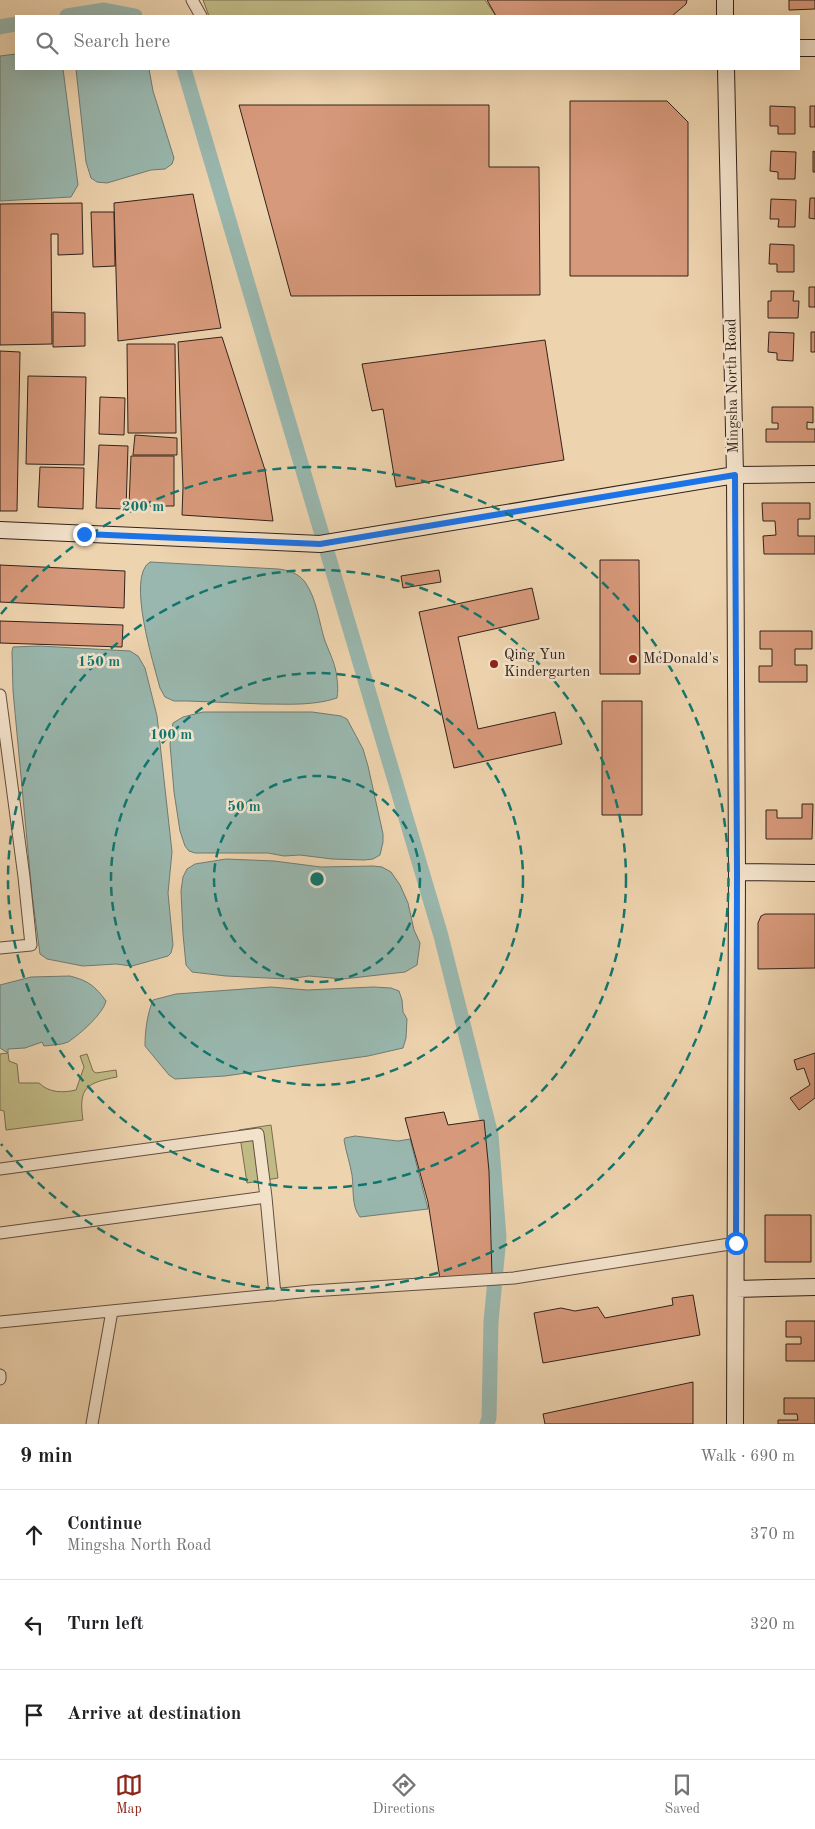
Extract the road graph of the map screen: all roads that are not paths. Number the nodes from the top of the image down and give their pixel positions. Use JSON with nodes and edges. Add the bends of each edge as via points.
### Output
{"nodes":[{"id":1,"x":192,"y":0,"type":"edge"},
{"id":2,"x":726,"y":0,"type":"edge"},
{"id":3,"x":200,"y":15,"type":"edge"},
{"id":4,"x":725,"y":15,"type":"edge"},
{"id":5,"x":800,"y":48,"type":"edge"},
{"id":6,"x":815,"y":48,"type":"edge"},
{"id":7,"x":726,"y":70,"type":"edge"},
{"id":8,"x":815,"y":474,"type":"edge"},
{"id":9,"x":735,"y":475,"type":"junction"},
{"id":10,"x":0,"y":530,"type":"edge"},
{"id":11,"x":0,"y":695,"type":"edge"},
{"id":12,"x":737,"y":872,"type":"junction"},
{"id":13,"x":815,"y":873,"type":"edge"},
{"id":14,"x":0,"y":948,"type":"edge"},
{"id":15,"x":0,"y":1169,"type":"edge"},
{"id":16,"x":266,"y":1198,"type":"junction"},
{"id":17,"x":0,"y":1233,"type":"edge"},
{"id":18,"x":736,"y":1243,"type":"junction"},
{"id":19,"x":815,"y":1287,"type":"edge"},
{"id":20,"x":736,"y":1289,"type":"junction"},
{"id":21,"x":275,"y":1295,"type":"junction"},
{"id":22,"x":112,"y":1311,"type":"junction"},
{"id":23,"x":0,"y":1322,"type":"edge"},
{"id":24,"x":92,"y":1424,"type":"edge"},
{"id":25,"x":735,"y":1424,"type":"edge"}],
"edges":[{"from":1,"to":3,"type":"street"},
{"from":2,"to":4,"type":"street"},
{"from":5,"to":6,"type":"street"},
{"from":7,"to":9,"type":"street","name":"Mingsha North Road"},
{"from":8,"to":9,"type":"street"},
{"from":9,"to":10,"type":"street","via":[[327,543]]},
{"from":9,"to":12,"type":"street","name":"Mingsha North Road"},
{"from":11,"to":14,"type":"street","via":[[31,945]]},
{"from":12,"to":13,"type":"street"},
{"from":12,"to":18,"type":"street","name":"Mingsha North Road"},
{"from":15,"to":16,"type":"street","via":[[258,1134]]},
{"from":16,"to":17,"type":"street"},
{"from":16,"to":21,"type":"street"},
{"from":18,"to":20,"type":"street","name":"Mingsha North Road"},
{"from":18,"to":21,"type":"street","via":[[514,1278]]},
{"from":19,"to":20,"type":"street"},
{"from":20,"to":25,"type":"street","name":"Mingsha North Road"},
{"from":21,"to":22,"type":"street"},
{"from":22,"to":23,"type":"street"},
{"from":22,"to":24,"type":"street"}]}
